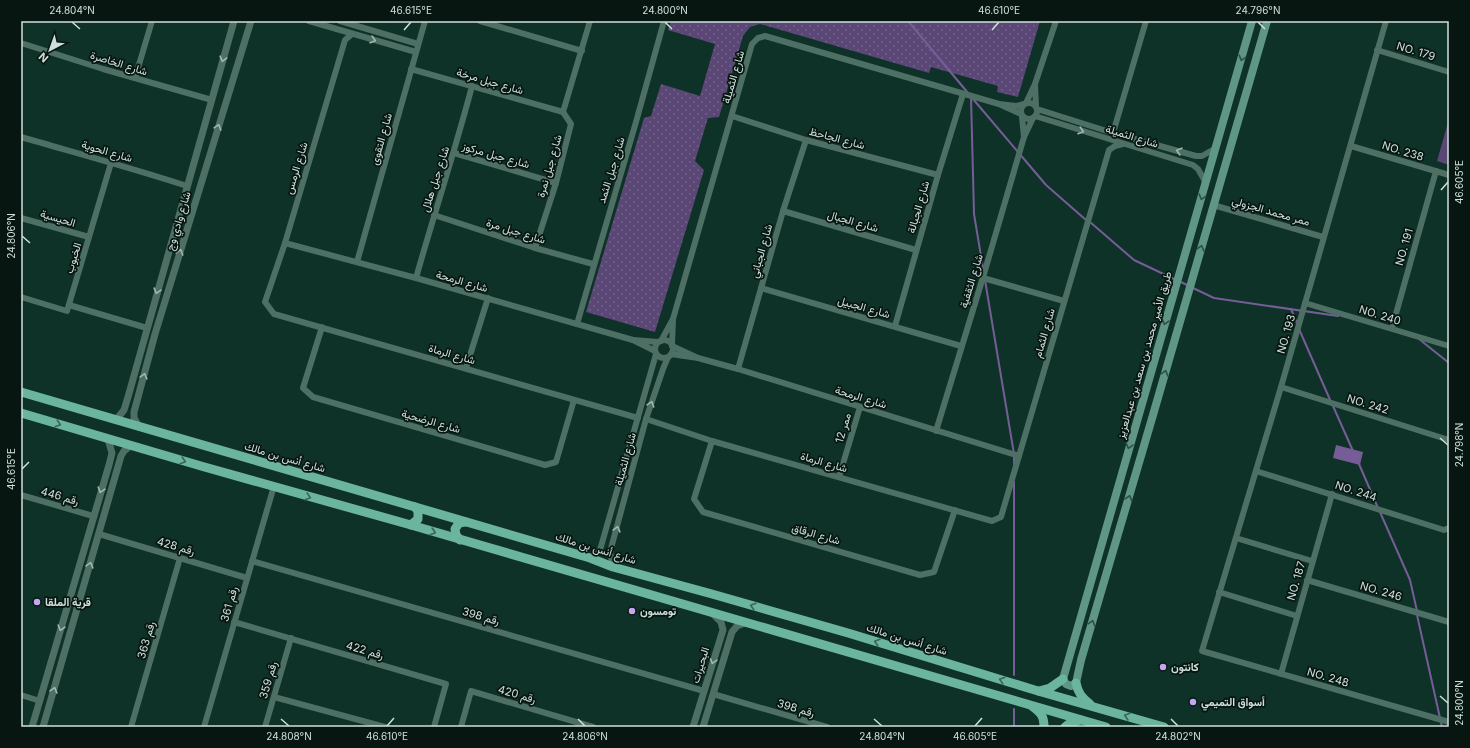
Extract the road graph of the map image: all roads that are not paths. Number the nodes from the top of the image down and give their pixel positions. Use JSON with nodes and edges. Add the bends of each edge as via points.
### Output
{"nodes":[{"id":1,"x":152,"y":21,"type":"edge"},
{"id":2,"x":234,"y":21,"type":"edge"},
{"id":3,"x":251,"y":21,"type":"edge"},
{"id":4,"x":309,"y":21,"type":"edge"},
{"id":5,"x":340,"y":21,"type":"edge"},
{"id":6,"x":425,"y":21,"type":"edge"},
{"id":7,"x":480,"y":21,"type":"edge"},
{"id":8,"x":590,"y":21,"type":"edge"},
{"id":9,"x":664,"y":21,"type":"edge"},
{"id":10,"x":1056,"y":21,"type":"edge"},
{"id":11,"x":1146,"y":21,"type":"edge"},
{"id":12,"x":1252,"y":21,"type":"edge"},
{"id":13,"x":1267,"y":21,"type":"edge"},
{"id":14,"x":1386,"y":21,"type":"edge"},
{"id":15,"x":350,"y":22,"type":"edge"},
{"id":16,"x":491,"y":22,"type":"edge"},
{"id":17,"x":341,"y":31,"type":"junction"},
{"id":18,"x":352,"y":34,"type":"junction"},
{"id":19,"x":345,"y":40,"type":"junction"},
{"id":20,"x":21,"y":43,"type":"edge"},
{"id":21,"x":418,"y":44,"type":"junction"},
{"id":22,"x":1377,"y":50,"type":"junction"},
{"id":23,"x":582,"y":51,"type":"junction"},
{"id":24,"x":416,"y":52,"type":"junction"},
{"id":25,"x":411,"y":69,"type":"junction"},
{"id":26,"x":1449,"y":72,"type":"edge"},
{"id":27,"x":135,"y":78,"type":"junction"},
{"id":28,"x":1035,"y":84,"type":"junction"},
{"id":29,"x":472,"y":86,"type":"junction"},
{"id":30,"x":963,"y":94,"type":"junction"},
{"id":31,"x":212,"y":100,"type":"junction"},
{"id":32,"x":1025,"y":103,"type":"junction"},
{"id":33,"x":999,"y":104,"type":"junction"},
{"id":34,"x":1036,"y":108,"type":"junction"},
{"id":35,"x":564,"y":112,"type":"junction"},
{"id":36,"x":732,"y":116,"type":"junction"},
{"id":37,"x":1022,"y":116,"type":"junction"},
{"id":38,"x":1034,"y":117,"type":"junction"},
{"id":39,"x":1113,"y":133,"type":"junction"},
{"id":40,"x":21,"y":137,"type":"edge"},
{"id":41,"x":1024,"y":137,"type":"junction"},
{"id":42,"x":1104,"y":139,"type":"junction"},
{"id":43,"x":806,"y":140,"type":"junction"},
{"id":44,"x":1123,"y":144,"type":"junction"},
{"id":45,"x":1351,"y":146,"type":"junction"},
{"id":46,"x":1216,"y":148,"type":"junction"},
{"id":47,"x":1109,"y":150,"type":"junction"},
{"id":48,"x":454,"y":153,"type":"junction"},
{"id":49,"x":111,"y":164,"type":"junction"},
{"id":50,"x":1436,"y":171,"type":"junction"},
{"id":51,"x":938,"y":175,"type":"junction"},
{"id":52,"x":1449,"y":175,"type":"edge"},
{"id":53,"x":556,"y":182,"type":"junction"},
{"id":54,"x":1206,"y":183,"type":"junction"},
{"id":55,"x":187,"y":186,"type":"junction"},
{"id":56,"x":1213,"y":205,"type":"junction"},
{"id":57,"x":783,"y":211,"type":"junction"},
{"id":58,"x":434,"y":215,"type":"junction"},
{"id":59,"x":21,"y":218,"type":"edge"},
{"id":60,"x":89,"y":237,"type":"junction"},
{"id":61,"x":1323,"y":237,"type":"junction"},
{"id":62,"x":285,"y":243,"type":"junction"},
{"id":63,"x":534,"y":248,"type":"junction"},
{"id":64,"x":916,"y":250,"type":"junction"},
{"id":65,"x":357,"y":262,"type":"junction"},
{"id":66,"x":593,"y":264,"type":"junction"},
{"id":67,"x":416,"y":278,"type":"junction"},
{"id":68,"x":983,"y":278,"type":"junction"},
{"id":69,"x":761,"y":288,"type":"junction"},
{"id":70,"x":21,"y":297,"type":"edge"},
{"id":71,"x":488,"y":298,"type":"junction"},
{"id":72,"x":1064,"y":301,"type":"junction"},
{"id":73,"x":266,"y":302,"type":"joint"},
{"id":74,"x":1305,"y":302,"type":"junction"},
{"id":75,"x":69,"y":305,"type":"junction"},
{"id":76,"x":673,"y":319,"type":"junction"},
{"id":77,"x":577,"y":324,"type":"junction"},
{"id":78,"x":322,"y":326,"type":"junction"},
{"id":79,"x":895,"y":326,"type":"junction"},
{"id":80,"x":147,"y":328,"type":"junction"},
{"id":81,"x":1392,"y":328,"type":"junction"},
{"id":82,"x":633,"y":340,"type":"junction"},
{"id":83,"x":659,"y":342,"type":"junction"},
{"id":84,"x":672,"y":346,"type":"junction"},
{"id":85,"x":961,"y":346,"type":"junction"},
{"id":86,"x":1449,"y":346,"type":"edge"},
{"id":87,"x":655,"y":353,"type":"junction"},
{"id":88,"x":670,"y":356,"type":"junction"},
{"id":89,"x":698,"y":358,"type":"junction"},
{"id":90,"x":466,"y":368,"type":"junction"},
{"id":91,"x":738,"y":369,"type":"junction"},
{"id":92,"x":1282,"y":387,"type":"junction"},
{"id":93,"x":21,"y":392,"type":"edge"},
{"id":94,"x":128,"y":397,"type":"junction"},
{"id":95,"x":137,"y":399,"type":"junction"},
{"id":96,"x":574,"y":400,"type":"junction"},
{"id":97,"x":860,"y":407,"type":"junction"},
{"id":98,"x":21,"y":413,"type":"edge"},
{"id":99,"x":638,"y":418,"type":"junction"},
{"id":100,"x":646,"y":419,"type":"junction"},
{"id":101,"x":116,"y":420,"type":"junction"},
{"id":102,"x":139,"y":427,"type":"junction"},
{"id":103,"x":936,"y":431,"type":"junction"},
{"id":104,"x":108,"y":439,"type":"junction"},
{"id":105,"x":1449,"y":440,"type":"edge"},
{"id":106,"x":712,"y":441,"type":"junction"},
{"id":107,"x":131,"y":445,"type":"junction"},
{"id":108,"x":1019,"y":456,"type":"junction"},
{"id":109,"x":108,"y":470,"type":"junction"},
{"id":110,"x":116,"y":472,"type":"junction"},
{"id":111,"x":1256,"y":472,"type":"junction"},
{"id":112,"x":839,"y":477,"type":"junction"},
{"id":113,"x":274,"y":486,"type":"junction"},
{"id":114,"x":1332,"y":494,"type":"junction"},
{"id":115,"x":21,"y":495,"type":"edge"},
{"id":116,"x":415,"y":507,"type":"junction"},
{"id":117,"x":955,"y":510,"type":"junction"},
{"id":118,"x":93,"y":516,"type":"junction"},
{"id":119,"x":997,"y":519,"type":"joint"},
{"id":120,"x":465,"y":522,"type":"junction"},
{"id":121,"x":411,"y":525,"type":"junction"},
{"id":122,"x":1449,"y":528,"type":"edge"},
{"id":123,"x":99,"y":534,"type":"junction"},
{"id":124,"x":1236,"y":538,"type":"junction"},
{"id":125,"x":460,"y":540,"type":"junction"},
{"id":126,"x":84,"y":548,"type":"junction"},
{"id":127,"x":94,"y":551,"type":"junction"},
{"id":128,"x":180,"y":558,"type":"junction"},
{"id":129,"x":590,"y":558,"type":"junction"},
{"id":130,"x":252,"y":561,"type":"junction"},
{"id":131,"x":1312,"y":561,"type":"junction"},
{"id":132,"x":613,"y":567,"type":"junction"},
{"id":133,"x":247,"y":578,"type":"junction"},
{"id":134,"x":1307,"y":580,"type":"junction"},
{"id":135,"x":1219,"y":592,"type":"junction"},
{"id":136,"x":712,"y":613,"type":"junction"},
{"id":137,"x":1297,"y":616,"type":"junction"},
{"id":138,"x":234,"y":622,"type":"junction"},
{"id":139,"x":1449,"y":622,"type":"edge"},
{"id":140,"x":745,"y":623,"type":"junction"},
{"id":141,"x":290,"y":638,"type":"junction"},
{"id":142,"x":719,"y":642,"type":"junction"},
{"id":143,"x":727,"y":646,"type":"junction"},
{"id":144,"x":1202,"y":651,"type":"joint"},
{"id":145,"x":1281,"y":674,"type":"junction"},
{"id":146,"x":1062,"y":679,"type":"junction"},
{"id":147,"x":1076,"y":683,"type":"junction"},
{"id":148,"x":704,"y":690,"type":"junction"},
{"id":149,"x":1038,"y":691,"type":"junction"},
{"id":150,"x":714,"y":694,"type":"junction"},
{"id":151,"x":21,"y":695,"type":"edge"},
{"id":152,"x":274,"y":697,"type":"junction"},
{"id":153,"x":40,"y":701,"type":"junction"},
{"id":154,"x":1030,"y":705,"type":"junction"},
{"id":155,"x":1093,"y":706,"type":"junction"},
{"id":156,"x":1083,"y":720,"type":"junction"},
{"id":157,"x":1449,"y":722,"type":"edge"},
{"id":158,"x":32,"y":727,"type":"edge"},
{"id":159,"x":43,"y":727,"type":"edge"},
{"id":160,"x":131,"y":727,"type":"edge"},
{"id":161,"x":204,"y":727,"type":"edge"},
{"id":162,"x":265,"y":727,"type":"edge"},
{"id":163,"x":385,"y":727,"type":"edge"},
{"id":164,"x":434,"y":727,"type":"edge"},
{"id":165,"x":461,"y":727,"type":"edge"},
{"id":166,"x":593,"y":727,"type":"edge"},
{"id":167,"x":693,"y":727,"type":"edge"},
{"id":168,"x":703,"y":727,"type":"edge"},
{"id":169,"x":826,"y":727,"type":"edge"},
{"id":170,"x":1044,"y":727,"type":"edge"},
{"id":171,"x":1064,"y":727,"type":"edge"},
{"id":172,"x":1106,"y":727,"type":"edge"},
{"id":173,"x":1164,"y":727,"type":"edge"}],
"edges":[{"from":1,"to":27,"type":"street"},
{"from":2,"to":31,"type":"street","name":"شارع وادي وج","one_way":true},
{"from":95,"to":3,"type":"street","name":"شارع وادي وج","one_way":true},
{"from":4,"to":17,"type":"street"},
{"from":5,"to":15,"type":"street"},
{"from":6,"to":21,"type":"street","name":"شارع التقوى"},
{"from":7,"to":16,"type":"street"},
{"from":8,"to":23,"type":"street"},
{"from":9,"to":66,"type":"street","name":"شارع جبل الثمد"},
{"from":10,"to":28,"type":"street"},
{"from":11,"to":39,"type":"street"},
{"from":12,"to":46,"type":"main road","name":"طريق الأمير محمد بن سعد بن عبدالعزيز","one_way":true},
{"from":13,"to":56,"type":"main road"},
{"from":14,"to":22,"type":"street","name":"NO. 193"},
{"from":15,"to":21,"type":"street"},
{"from":16,"to":23,"type":"street"},
{"from":17,"to":18,"type":"street"},
{"from":17,"to":19,"type":"street"},
{"from":18,"to":19,"type":"street"},
{"from":18,"to":24,"type":"street","one_way":true},
{"from":19,"to":62,"type":"street","name":"شارع الرمس"},
{"from":20,"to":27,"type":"street","name":"شارع الخاصرة"},
{"from":21,"to":24,"type":"street","name":"شارع التقوى"},
{"from":22,"to":26,"type":"street","name":"NO. 179"},
{"from":22,"to":45,"type":"street","name":"NO. 193"},
{"from":23,"to":35,"type":"street"},
{"from":24,"to":25,"type":"street","name":"شارع التقوى"},
{"from":25,"to":29,"type":"street","name":"شارع جبل مرخة"},
{"from":25,"to":65,"type":"street","name":"شارع التقوى"},
{"from":27,"to":31,"type":"street","name":"شارع الخاصرة"},
{"from":28,"to":32,"type":"street"},
{"from":28,"to":34,"type":"street"},
{"from":29,"to":35,"type":"street","name":"شارع جبل مرخة"},
{"from":29,"to":48,"type":"street","name":"شارع جبل هلال"},
{"from":30,"to":33,"type":"street","name":"شارع الثميلة"},
{"from":30,"to":36,"type":"street","name":"شارع الثميلة","via":[[765,36],[752,44]]},
{"from":30,"to":51,"type":"street","name":"شارع الجبالة"},
{"from":31,"to":55,"type":"street","name":"شارع وادي وج"},
{"from":32,"to":33,"type":"street","via":[[1016,106]]},
{"from":32,"to":34,"type":"street","via":[[1031,103]]},
{"from":32,"to":37,"type":"street","via":[[1020,109]]},
{"from":33,"to":37,"type":"street"},
{"from":34,"to":38,"type":"street"},
{"from":34,"to":39,"type":"street","name":"شارع الثميلة"},
{"from":35,"to":53,"type":"street","name":"شارع جبل نمرة","via":[[571,124]]},
{"from":36,"to":43,"type":"street","name":"شارع الجاحظ"},
{"from":36,"to":76,"type":"street","name":"شارع الثميلة"},
{"from":37,"to":38,"type":"street","via":[[1028,119]]},
{"from":37,"to":41,"type":"street"},
{"from":38,"to":41,"type":"street"},
{"from":38,"to":42,"type":"street","name":"شارع الثميلة","one_way":true},
{"from":46,"to":39,"type":"street","name":"شارع الثميلة","one_way":true,"via":[[1202,156],[1196,156]]},
{"from":40,"to":49,"type":"street","name":"شارع الحوية"},
{"from":41,"to":68,"type":"street","name":"شارع الثقفية"},
{"from":42,"to":44,"type":"street","name":"شارع الثميلة"},
{"from":42,"to":47,"type":"street"},
{"from":43,"to":51,"type":"street","name":"شارع الجاحظ"},
{"from":43,"to":57,"type":"street","name":"شارع الجباني"},
{"from":44,"to":47,"type":"street"},
{"from":44,"to":54,"type":"street","name":"شارع الثميلة","via":[[1193,165]]},
{"from":45,"to":50,"type":"street","name":"NO. 238"},
{"from":45,"to":61,"type":"street","name":"NO. 193"},
{"from":46,"to":54,"type":"main road","name":"طريق الأمير محمد بن سعد بن عبدالعزيز"},
{"from":47,"to":72,"type":"street","name":"شارع الثمام"},
{"from":48,"to":53,"type":"street","name":"شارع جبل مركوز"},
{"from":48,"to":58,"type":"street","name":"شارع جبل هلال"},
{"from":49,"to":55,"type":"street","name":"شارع الحوية"},
{"from":49,"to":60,"type":"street","name":"الخبوب"},
{"from":50,"to":52,"type":"street","name":"NO. 238"},
{"from":50,"to":81,"type":"street","name":"NO. 191"},
{"from":51,"to":64,"type":"street","name":"شارع الجبالة"},
{"from":53,"to":63,"type":"street","name":"شارع جبل نمرة"},
{"from":54,"to":146,"type":"main road","name":"طريق الأمير محمد بن سعد بن عبدالعزيز","one_way":true},
{"from":55,"to":80,"type":"street","name":"شارع وادي وج","one_way":true},
{"from":56,"to":61,"type":"street","name":"ممر محمد الجزولي"},
{"from":147,"to":56,"type":"main road","one_way":true},
{"from":57,"to":64,"type":"street","name":"شارع الجبال"},
{"from":57,"to":69,"type":"street","name":"شارع الجباني"},
{"from":58,"to":63,"type":"street","name":"شارع جبل مرة"},
{"from":58,"to":67,"type":"street","name":"شارع جبل هلال"},
{"from":59,"to":60,"type":"street","name":"الحيسية"},
{"from":60,"to":75,"type":"street","name":"الخبوب"},
{"from":61,"to":74,"type":"street","name":"NO. 193"},
{"from":62,"to":65,"type":"street","name":"شارع الرمحة"},
{"from":62,"to":73,"type":"street","name":"شارع الرمس"},
{"from":63,"to":66,"type":"street","name":"شارع جبل مرة"},
{"from":64,"to":79,"type":"street","name":"شارع الجبالة"},
{"from":65,"to":67,"type":"street","name":"شارع الرمحة"},
{"from":66,"to":77,"type":"street","name":"شارع جبل الثمد"},
{"from":67,"to":71,"type":"street","name":"شارع الرمحة"},
{"from":68,"to":72,"type":"street"},
{"from":68,"to":85,"type":"street","name":"شارع الثقفية"},
{"from":69,"to":79,"type":"street","name":"شارع الجبيل"},
{"from":69,"to":91,"type":"street","name":"شارع الجباني"},
{"from":70,"to":75,"type":"street","via":[[67,311]]},
{"from":71,"to":77,"type":"street","name":"شارع الرمحة"},
{"from":71,"to":90,"type":"street"},
{"from":72,"to":108,"type":"street","name":"شارع الثمام"},
{"from":73,"to":78,"type":"street","name":"شارع الرماة","via":[[274,314]]},
{"from":74,"to":81,"type":"street","name":"NO. 240"},
{"from":74,"to":92,"type":"street","name":"NO. 193"},
{"from":75,"to":80,"type":"street"},
{"from":76,"to":83,"type":"street"},
{"from":76,"to":84,"type":"street"},
{"from":77,"to":82,"type":"street","name":"شارع الرمحة"},
{"from":78,"to":90,"type":"street","name":"شارع الرماة"},
{"from":78,"to":96,"type":"street","name":"شارع الرضحية","via":[[303,388],[314,397],[545,465],[556,462]]},
{"from":79,"to":85,"type":"street","name":"شارع الجبيل"},
{"from":80,"to":94,"type":"street","name":"شارع وادي وج"},
{"from":81,"to":86,"type":"street","name":"NO. 240"},
{"from":82,"to":83,"type":"street"},
{"from":82,"to":87,"type":"street"},
{"from":83,"to":84,"type":"street","via":[[667,341]]},
{"from":83,"to":87,"type":"street","via":[[655,346]]},
{"from":84,"to":88,"type":"street"},
{"from":84,"to":89,"type":"street"},
{"from":85,"to":103,"type":"street","name":"شارع الثقفية"},
{"from":87,"to":88,"type":"street","via":[[661,358]]},
{"from":87,"to":99,"type":"street","name":"شارع الثميلة"},
{"from":88,"to":89,"type":"street"},
{"from":100,"to":88,"type":"street","name":"شارع الثميلة","one_way":true,"via":[[662,369]]},
{"from":89,"to":91,"type":"street","name":"شارع الرمحة"},
{"from":90,"to":96,"type":"street","name":"شارع الرماة"},
{"from":91,"to":97,"type":"street","name":"شارع الرمحة"},
{"from":92,"to":105,"type":"street","name":"NO. 242"},
{"from":92,"to":111,"type":"street","name":"NO. 193"},
{"from":93,"to":101,"type":"main road","name":"شارع أنس بن مالك"},
{"from":94,"to":95,"type":"street"},
{"from":94,"to":101,"type":"street","name":"شارع وادي وج","via":[[124,410]]},
{"from":95,"to":102,"type":"street","name":"شارع وادي وج","via":[[134,415]]},
{"from":96,"to":99,"type":"street","name":"شارع الرماة"},
{"from":97,"to":103,"type":"street","name":"شارع الرمحة"},
{"from":97,"to":112,"type":"street","name":"ممر 12"},
{"from":98,"to":104,"type":"main road","one_way":true},
{"from":99,"to":129,"type":"street","name":"شارع الثميلة","via":[[600,550]]},
{"from":100,"to":106,"type":"street","name":"شارع الرماة"},
{"from":132,"to":100,"type":"street","name":"شارع الثميلة","one_way":true,"via":[[610,552]]},
{"from":101,"to":102,"type":"main road","name":"شارع أنس بن مالك"},
{"from":102,"to":116,"type":"main road","name":"شارع أنس بن مالك"},
{"from":103,"to":108,"type":"street","name":"شارع الرمحة"},
{"from":104,"to":107,"type":"main road"},
{"from":104,"to":109,"type":"street","via":[[112,453]]},
{"from":106,"to":112,"type":"street","name":"شارع الرماة"},
{"from":106,"to":117,"type":"street","name":"شارع الرقاق","via":[[694,499],[702,512],[920,575],[934,572]]},
{"from":107,"to":110,"type":"street","via":[[121,456]]},
{"from":107,"to":113,"type":"main road","one_way":true},
{"from":108,"to":119,"type":"street","name":"شارع الثمام","via":[[1001,517]]},
{"from":109,"to":110,"type":"street","via":[[114,466]]},
{"from":109,"to":118,"type":"street","one_way":true},
{"from":110,"to":123,"type":"street"},
{"from":111,"to":114,"type":"street","name":"NO. 244"},
{"from":111,"to":124,"type":"street","name":"NO. 193"},
{"from":112,"to":117,"type":"street","name":"شارع الرماة"},
{"from":113,"to":121,"type":"main road","one_way":true},
{"from":113,"to":130,"type":"street","name":"رقم 361"},
{"from":114,"to":122,"type":"street","name":"NO. 244","via":[[1444,530]]},
{"from":114,"to":131,"type":"street","name":"NO. 187"},
{"from":115,"to":118,"type":"street","name":"رقم 446"},
{"from":116,"to":120,"type":"main road","name":"شارع أنس بن مالك"},
{"from":116,"to":121,"type":"main road","via":[[418,519]]},
{"from":117,"to":119,"type":"street","name":"شارع الرماة","via":[[992,521]]},
{"from":118,"to":126,"type":"street"},
{"from":120,"to":125,"type":"main road","via":[[459,523],[455,529]]},
{"from":120,"to":129,"type":"main road","name":"شارع أنس بن مالك"},
{"from":121,"to":125,"type":"main road","one_way":true},
{"from":123,"to":127,"type":"street"},
{"from":123,"to":128,"type":"street","name":"رقم 428"},
{"from":124,"to":131,"type":"street"},
{"from":124,"to":135,"type":"street","name":"NO. 193"},
{"from":125,"to":136,"type":"main road"},
{"from":126,"to":127,"type":"street"},
{"from":126,"to":153,"type":"street","one_way":true},
{"from":159,"to":127,"type":"street","one_way":true},
{"from":128,"to":133,"type":"street","name":"رقم 428"},
{"from":128,"to":160,"type":"street","name":"رقم 363"},
{"from":129,"to":132,"type":"main road","name":"شارع أنس بن مالك"},
{"from":130,"to":133,"type":"street","name":"رقم 361"},
{"from":130,"to":148,"type":"street","name":"رقم 398"},
{"from":131,"to":134,"type":"street","name":"NO. 187"},
{"from":149,"to":132,"type":"main road","name":"شارع أنس بن مالك","one_way":true,"via":[[848,633]]},
{"from":133,"to":138,"type":"street","name":"رقم 361"},
{"from":134,"to":137,"type":"street","name":"NO. 187"},
{"from":134,"to":139,"type":"street","name":"NO. 246"},
{"from":135,"to":137,"type":"street"},
{"from":135,"to":144,"type":"street","name":"NO. 193"},
{"from":136,"to":140,"type":"main road"},
{"from":136,"to":142,"type":"street","name":"البحيرات","via":[[723,630]]},
{"from":137,"to":145,"type":"street","name":"NO. 187"},
{"from":138,"to":141,"type":"street","name":"رقم 422"},
{"from":138,"to":161,"type":"street","name":"رقم 361"},
{"from":140,"to":143,"type":"street","name":"البحيرات","via":[[737,626],[732,632]]},
{"from":140,"to":154,"type":"main road"},
{"from":141,"to":152,"type":"street","name":"رقم 359"},
{"from":141,"to":164,"type":"street","name":"رقم 422","via":[[446,684]]},
{"from":142,"to":143,"type":"street","via":[[726,639]]},
{"from":142,"to":148,"type":"street","name":"البحيرات","one_way":true},
{"from":143,"to":150,"type":"street","name":"البحيرات"},
{"from":144,"to":145,"type":"street","name":"NO. 248"},
{"from":145,"to":157,"type":"street","name":"NO. 248"},
{"from":146,"to":147,"type":"main road","via":[[1071,686]]},
{"from":146,"to":149,"type":"main road","via":[[1050,688]]},
{"from":147,"to":155,"type":"main road","via":[[1077,691]]},
{"from":148,"to":167,"type":"street","name":"البحيرات"},
{"from":149,"to":155,"type":"main road","name":"شارع أنس بن مالك"},
{"from":150,"to":168,"type":"street","name":"البحيرات"},
{"from":150,"to":169,"type":"street","name":"رقم 398"},
{"from":151,"to":153,"type":"street"},
{"from":152,"to":162,"type":"street","name":"رقم 359"},
{"from":152,"to":163,"type":"street"},
{"from":153,"to":158,"type":"street"},
{"from":154,"to":156,"type":"main road"},
{"from":154,"to":170,"type":"main road","via":[[1042,714]]},
{"from":173,"to":155,"type":"main road","name":"شارع أنس بن مالك","one_way":true},
{"from":156,"to":171,"type":"main road"},
{"from":156,"to":172,"type":"main road"},
{"from":165,"to":166,"type":"street","name":"رقم 420","via":[[471,691]]}]}
